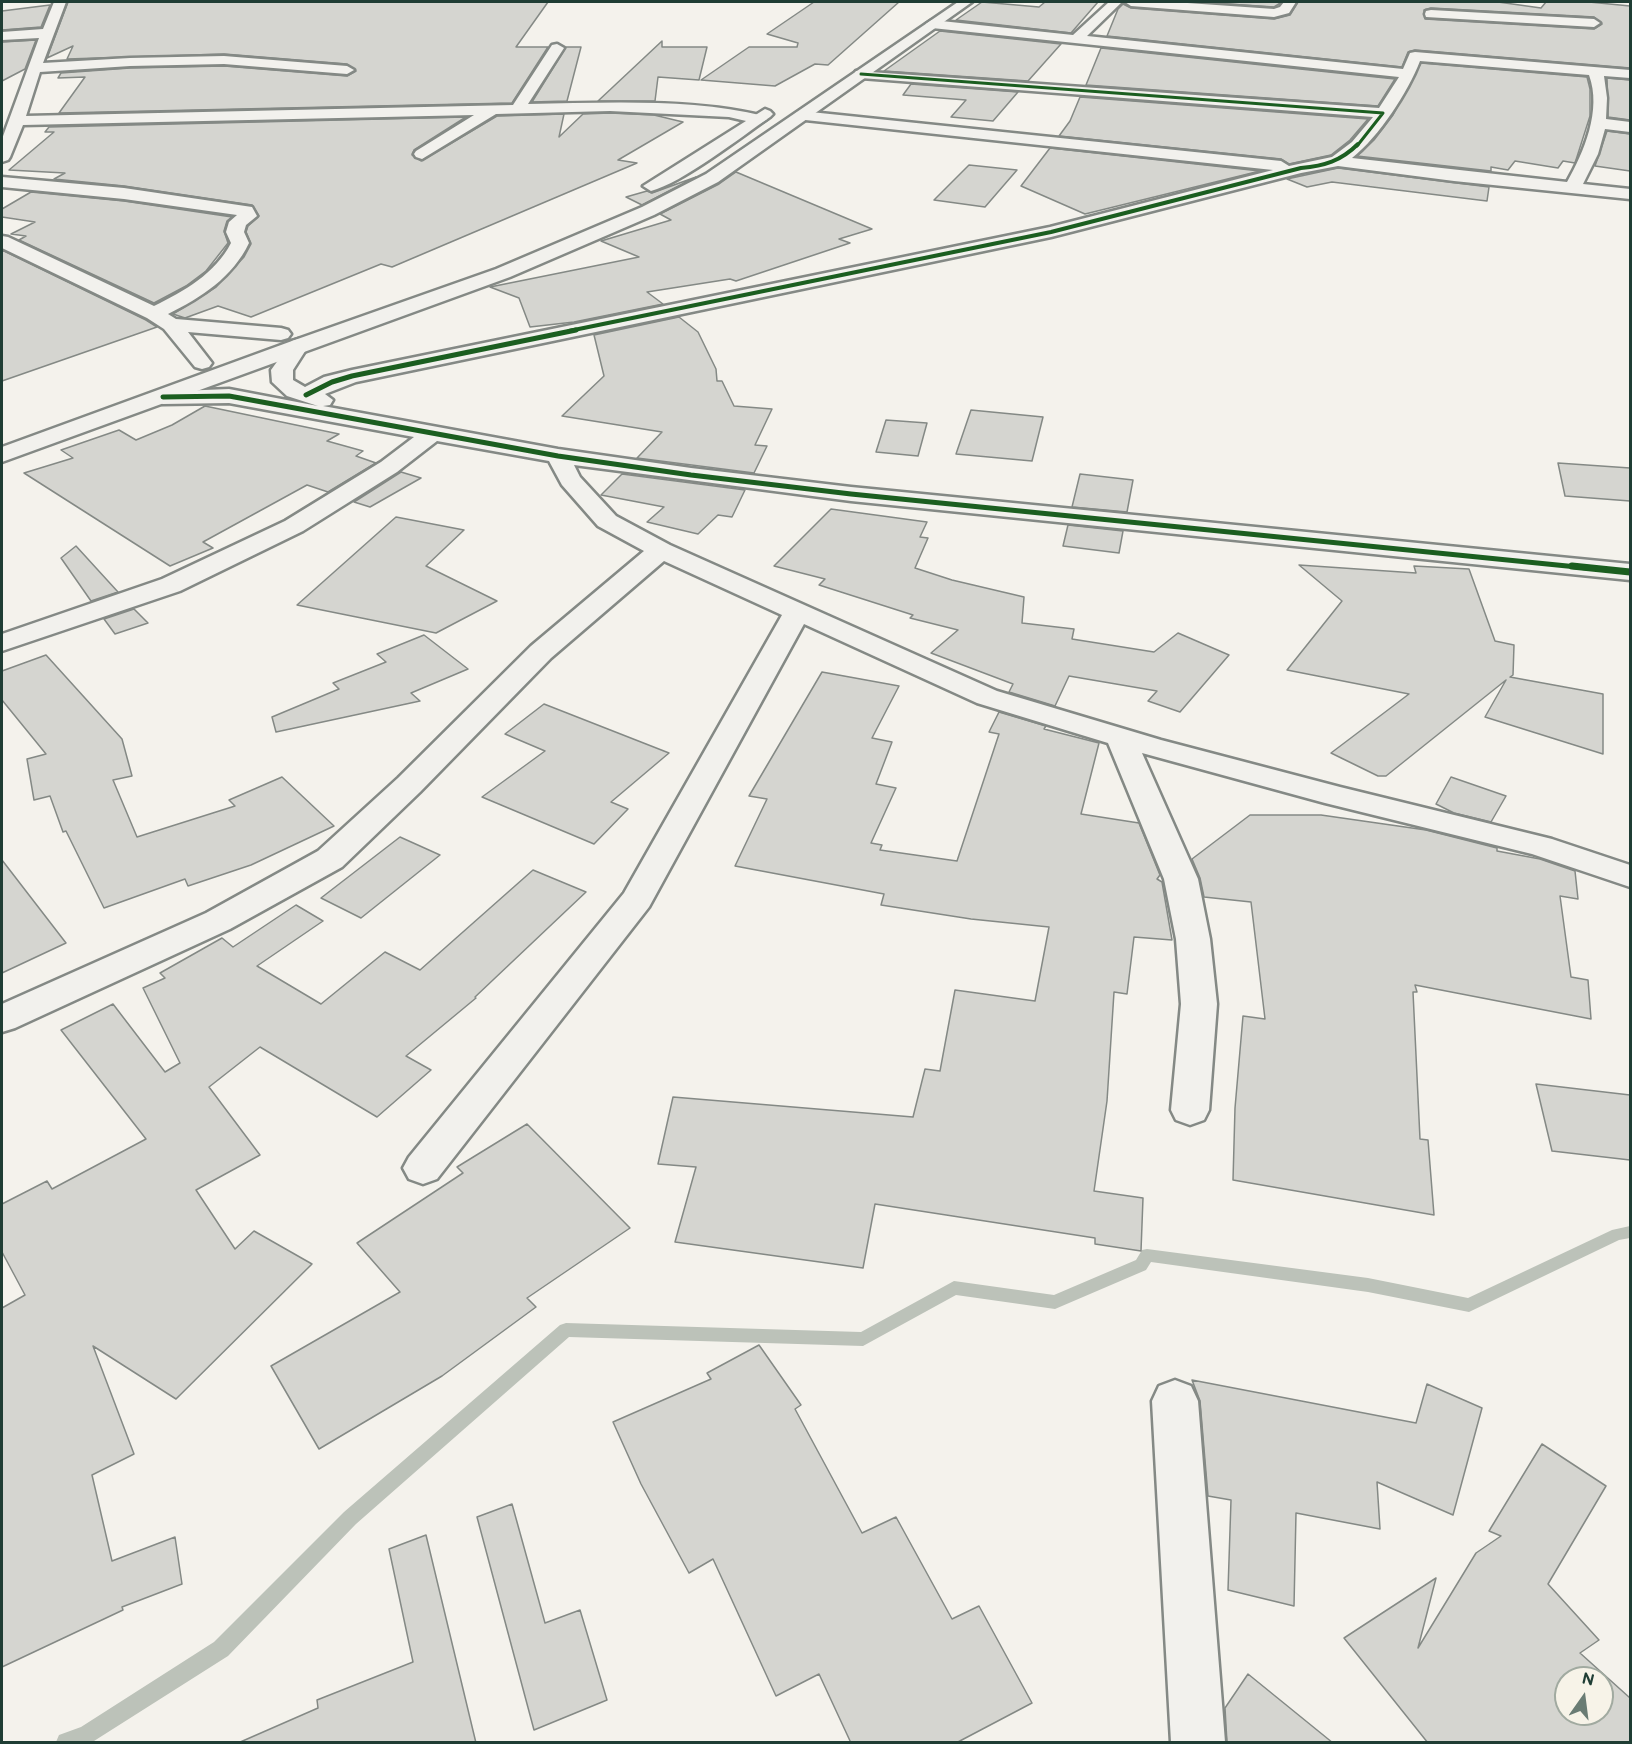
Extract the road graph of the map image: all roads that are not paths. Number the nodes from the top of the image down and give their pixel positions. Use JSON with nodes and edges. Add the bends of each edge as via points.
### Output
{"nodes":[{"id":1,"x":60,"y":2,"type":"edge"},
{"id":2,"x":966,"y":2,"type":"edge"},
{"id":3,"x":1116,"y":2,"type":"edge"},
{"id":4,"x":1131,"y":2,"type":"edge"},
{"id":5,"x":1290,"y":2,"type":"edge"},
{"id":6,"x":1440,"y":2,"type":"edge"},
{"id":7,"x":932,"y":14,"type":"edge"},
{"id":8,"x":1594,"y":23,"type":"dead end"},
{"id":9,"x":49,"y":33,"type":"junction"},
{"id":10,"x":2,"y":36,"type":"edge"},
{"id":11,"x":1075,"y":40,"type":"junction"},
{"id":12,"x":556,"y":48,"type":"dead end"},
{"id":13,"x":34,"y":68,"type":"junction"},
{"id":14,"x":347,"y":70,"type":"dead end"},
{"id":15,"x":1594,"y":70,"type":"junction"},
{"id":16,"x":861,"y":74,"type":"junction"},
{"id":17,"x":1408,"y":74,"type":"junction"},
{"id":18,"x":1630,"y":74,"type":"edge"},
{"id":19,"x":784,"y":101,"type":"dead end"},
{"id":20,"x":518,"y":109,"type":"junction"},
{"id":21,"x":492,"y":110,"type":"junction"},
{"id":22,"x":1383,"y":113,"type":"junction"},
{"id":23,"x":801,"y":116,"type":"junction"},
{"id":24,"x":759,"y":119,"type":"junction"},
{"id":25,"x":17,"y":121,"type":"junction"},
{"id":26,"x":1598,"y":123,"type":"junction"},
{"id":27,"x":1630,"y":127,"type":"edge"},
{"id":28,"x":422,"y":154,"type":"dead end"},
{"id":29,"x":2,"y":157,"type":"edge"},
{"id":30,"x":1337,"y":161,"type":"junction"},
{"id":31,"x":1301,"y":168,"type":"junction"},
{"id":32,"x":2,"y":182,"type":"edge"},
{"id":33,"x":1573,"y":187,"type":"junction"},
{"id":34,"x":637,"y":193,"type":"dead end"},
{"id":35,"x":1630,"y":194,"type":"edge"},
{"id":36,"x":561,"y":229,"type":"dead end"},
{"id":37,"x":2,"y":241,"type":"edge"},
{"id":38,"x":514,"y":249,"type":"dead end"},
{"id":39,"x":485,"y":260,"type":"dead end"},
{"id":40,"x":163,"y":319,"type":"junction"},
{"id":41,"x":290,"y":340,"type":"junction"},
{"id":42,"x":202,"y":363,"type":"junction"},
{"id":43,"x":158,"y":388,"type":"junction"},
{"id":44,"x":306,"y":395,"type":"junction"},
{"id":45,"x":432,"y":434,"type":"junction"},
{"id":46,"x":2,"y":455,"type":"edge"},
{"id":47,"x":558,"y":456,"type":"junction"},
{"id":48,"x":661,"y":550,"type":"junction"},
{"id":49,"x":1630,"y":559,"type":"edge"},
{"id":50,"x":1630,"y":572,"type":"edge"},
{"id":51,"x":797,"y":612,"type":"junction"},
{"id":52,"x":2,"y":643,"type":"edge"},
{"id":53,"x":1120,"y":736,"type":"junction"},
{"id":54,"x":1630,"y":876,"type":"edge"},
{"id":55,"x":2,"y":1019,"type":"edge"},
{"id":56,"x":1190,"y":1110,"type":"dead end"},
{"id":57,"x":423,"y":1168,"type":"dead end"},
{"id":58,"x":1175,"y":1401,"type":"dead end"},
{"id":59,"x":1198,"y":1743,"type":"edge"}],
"edges":[{"from":1,"to":9,"type":"main road"},
{"from":2,"to":7,"type":"main road"},
{"from":3,"to":11,"type":"main road"},
{"from":4,"to":5,"type":"main road","via":[[1274,13],[1285,10]]},
{"from":6,"to":8,"type":"main road","via":[[1429,19]]},
{"from":7,"to":11,"type":"main road"},
{"from":7,"to":16,"type":"main road"},
{"from":9,"to":10,"type":"main road"},
{"from":9,"to":13,"type":"main road"},
{"from":11,"to":17,"type":"main road"},
{"from":12,"to":20,"type":"main road"},
{"from":13,"to":14,"type":"main road","via":[[224,60]]},
{"from":13,"to":25,"type":"main road"},
{"from":15,"to":17,"type":"main road","via":[[1417,51]]},
{"from":15,"to":18,"type":"main road"},
{"from":15,"to":26,"type":"main road","via":[[1600,91]]},
{"from":16,"to":22,"type":"main road"},
{"from":16,"to":23,"type":"main road"},
{"from":17,"to":22,"type":"main road"},
{"from":19,"to":24,"type":"main road"},
{"from":20,"to":21,"type":"main road"},
{"from":20,"to":24,"type":"main road","via":[[670,108],[729,112]]},
{"from":21,"to":25,"type":"main road"},
{"from":21,"to":28,"type":"main road"},
{"from":22,"to":30,"type":"main road","via":[[1367,136]]},
{"from":23,"to":31,"type":"main road"},
{"from":23,"to":41,"type":"main road","via":[[712,178],[648,211],[503,273]]},
{"from":24,"to":34,"type":"main road"},
{"from":25,"to":29,"type":"main road"},
{"from":26,"to":27,"type":"main road"},
{"from":26,"to":33,"type":"main road","via":[[1592,150]]},
{"from":30,"to":31,"type":"main road"},
{"from":30,"to":33,"type":"main road"},
{"from":31,"to":44,"type":"main road","via":[[1051,232],[352,376]]},
{"from":32,"to":40,"type":"main road","via":[[90,189],[246,211],[248,216],[238,222],[235,232],[240,243],[236,254]]},
{"from":33,"to":35,"type":"main road"},
{"from":36,"to":38,"type":"main road"},
{"from":37,"to":40,"type":"main road"},
{"from":39,"to":41,"type":"main road"},
{"from":40,"to":41,"type":"main road"},
{"from":40,"to":42,"type":"main road"},
{"from":41,"to":42,"type":"main road"},
{"from":41,"to":43,"type":"main road"},
{"from":41,"to":44,"type":"main road","via":[[283,382]]},
{"from":42,"to":43,"type":"main road"},
{"from":43,"to":45,"type":"main road","via":[[229,396]]},
{"from":43,"to":46,"type":"main road"},
{"from":44,"to":49,"type":"main road","via":[[447,426],[670,461]]},
{"from":45,"to":47,"type":"main road"},
{"from":45,"to":52,"type":"main road","via":[[389,467],[294,526],[171,585]]},
{"from":47,"to":48,"type":"main road","via":[[570,480],[607,521]]},
{"from":47,"to":50,"type":"main road","via":[[850,494]]},
{"from":48,"to":51,"type":"main road"},
{"from":48,"to":55,"type":"main road","via":[[541,652],[409,786],[330,859],[218,921]]},
{"from":51,"to":53,"type":"main road","via":[[987,697]]},
{"from":51,"to":57,"type":"main road","via":[[636,899]]},
{"from":53,"to":54,"type":"main road","via":[[1325,793],[1541,846]]},
{"from":53,"to":56,"type":"main road","via":[[1181,879],[1193,939],[1199,1004]]},
{"from":58,"to":59,"type":"main road"}]}
